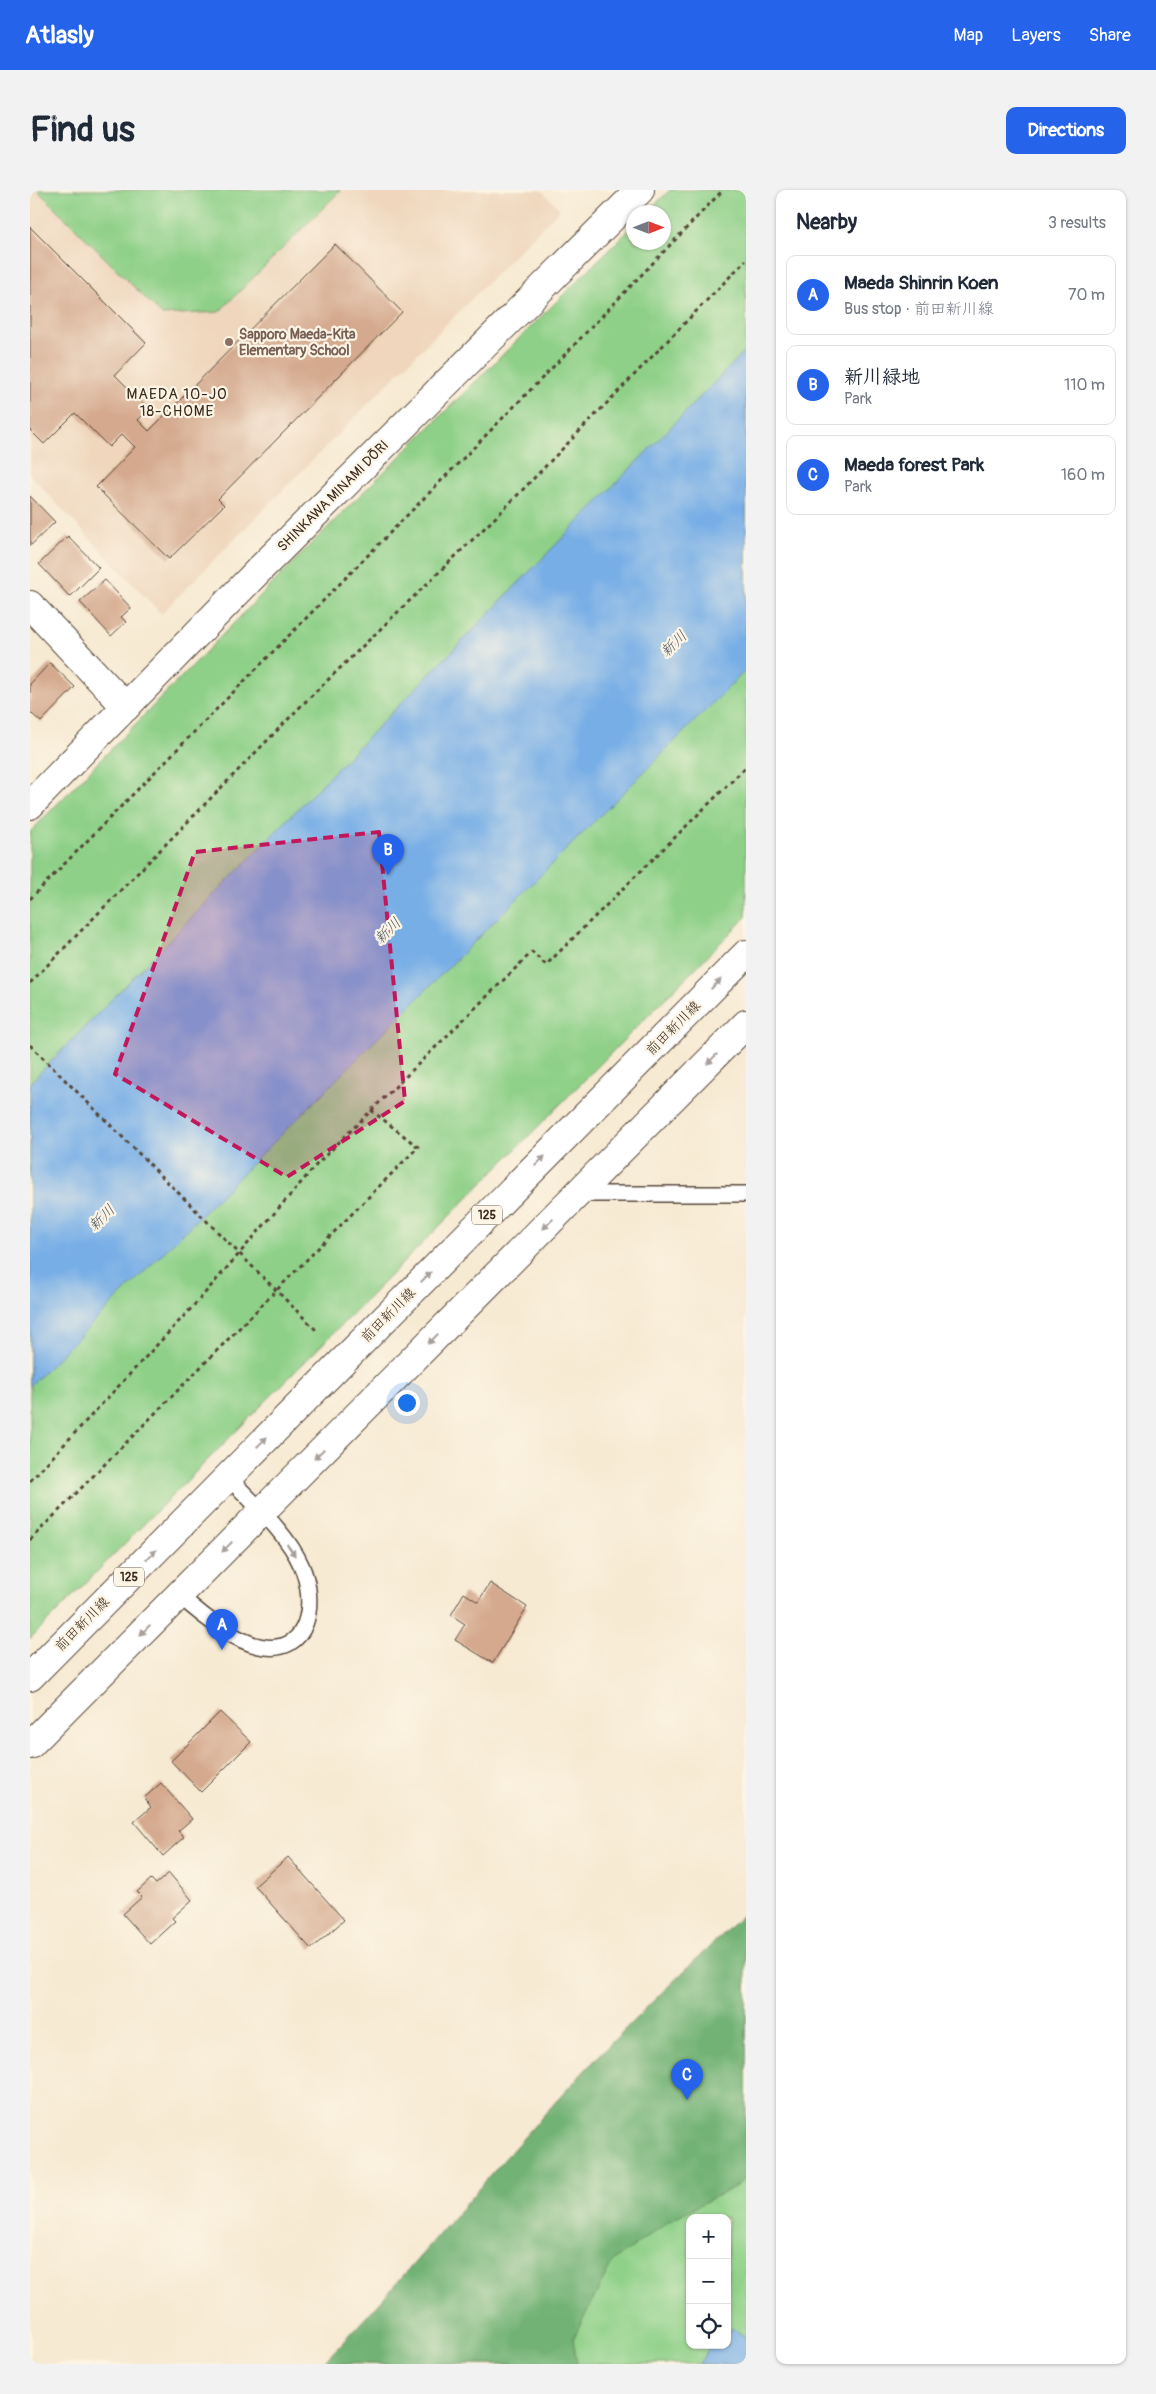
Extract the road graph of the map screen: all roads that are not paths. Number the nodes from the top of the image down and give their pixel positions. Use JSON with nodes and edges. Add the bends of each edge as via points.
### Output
{"nodes":[{"id":1,"x":640,"y":190,"type":"edge"},
{"id":2,"x":30,"y":605,"type":"edge"},
{"id":3,"x":126,"y":707,"type":"junction"},
{"id":4,"x":30,"y":806,"type":"edge"},
{"id":5,"x":746,"y":954,"type":"edge"},
{"id":6,"x":746,"y":1024,"type":"edge"},
{"id":7,"x":578,"y":1194,"type":"junction"},
{"id":8,"x":746,"y":1194,"type":"edge"},
{"id":9,"x":228,"y":1477,"type":"junction"},
{"id":10,"x":261,"y":1512,"type":"junction"},
{"id":11,"x":179,"y":1595,"type":"junction"},
{"id":12,"x":30,"y":1677,"type":"edge"},
{"id":13,"x":30,"y":1745,"type":"edge"}],
"edges":[{"from":1,"to":3,"type":"main road","name":"SHINKAWA MINAMI DŌRI"},
{"from":2,"to":3,"type":"main road"},
{"from":3,"to":4,"type":"main road","name":"SHINKAWA MINAMI DŌRI"},
{"from":9,"to":5,"type":"main road","name":"前田新川線","number":"125","one_way":true},
{"from":6,"to":7,"type":"main road","one_way":true},
{"from":7,"to":8,"type":"lane"},
{"from":7,"to":10,"type":"main road","one_way":true},
{"from":9,"to":10,"type":"lane"},
{"from":12,"to":9,"type":"main road","name":"前田新川線","number":"125","one_way":true},
{"from":10,"to":11,"type":"main road","one_way":true},
{"from":10,"to":11,"type":"lane","one_way":true,"via":[[300,1563],[308,1584],[310,1607],[304,1629],[294,1641],[280,1646],[259,1646],[216,1624]]},
{"from":11,"to":13,"type":"main road","one_way":true}]}
